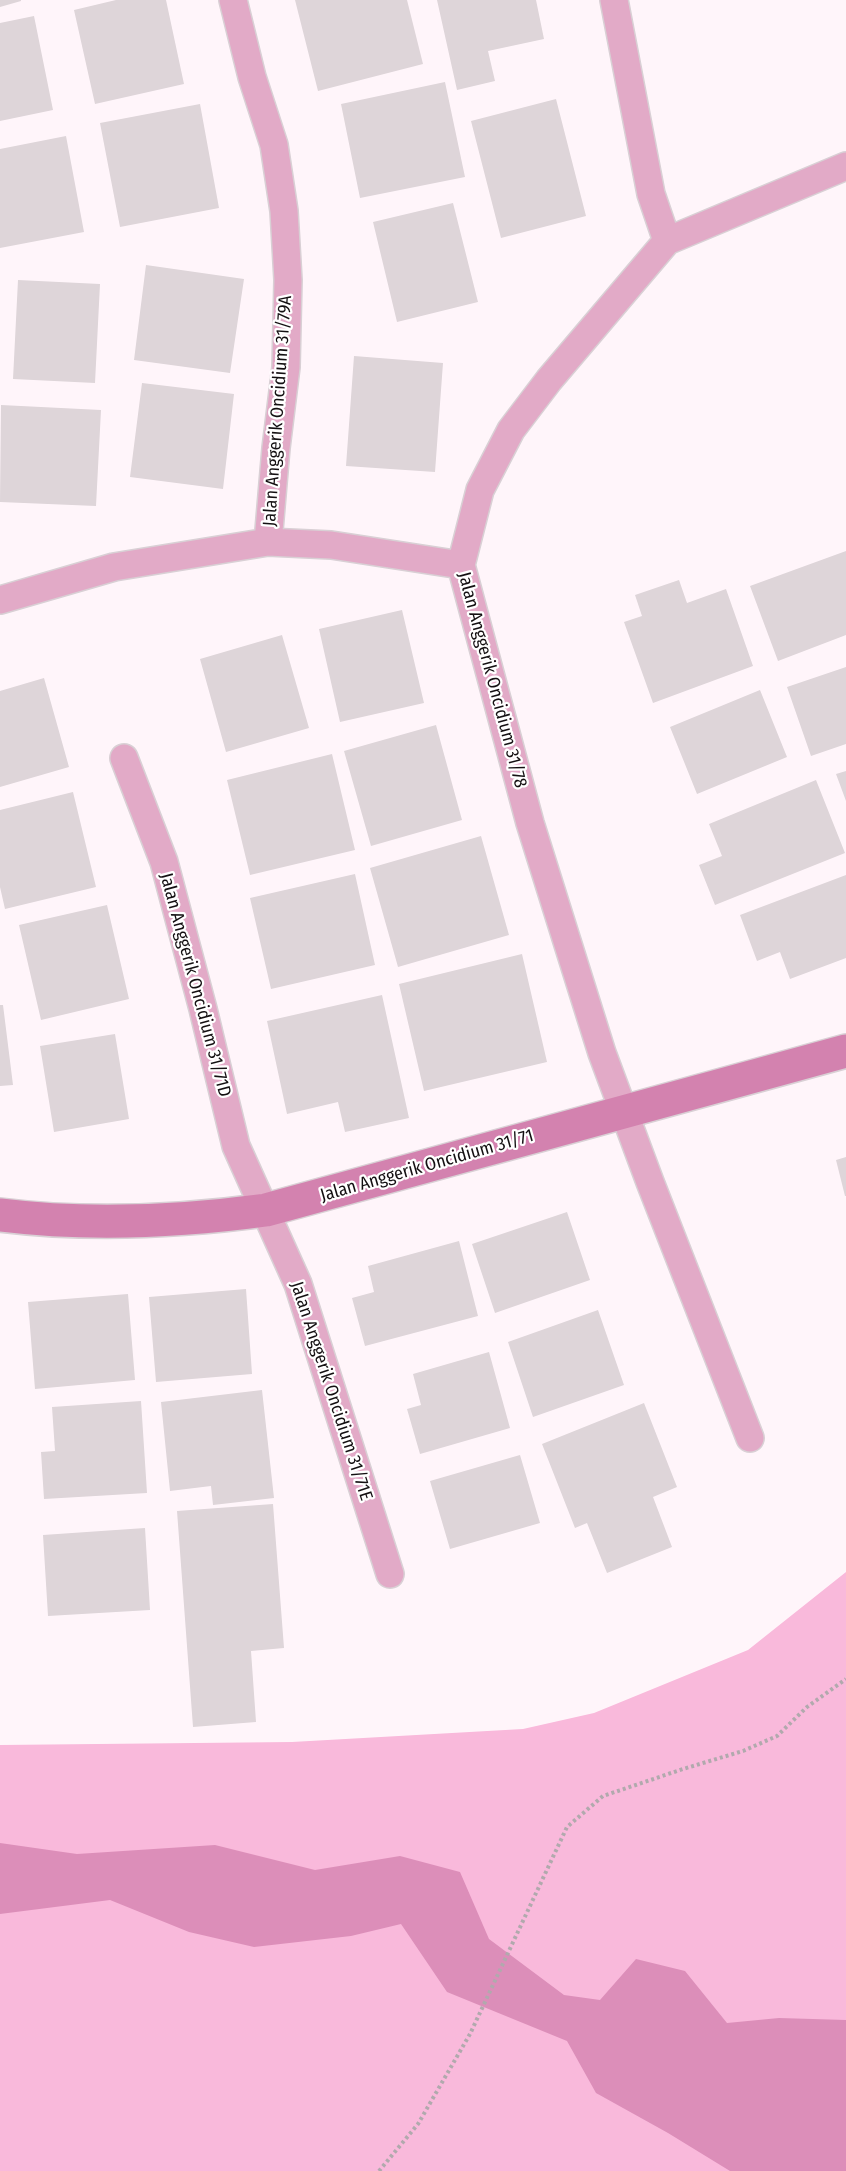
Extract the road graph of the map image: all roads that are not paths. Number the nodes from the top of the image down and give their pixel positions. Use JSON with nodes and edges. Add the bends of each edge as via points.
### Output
{"nodes":[{"id":1,"x":233,"y":0,"type":"edge"},
{"id":2,"x":614,"y":0,"type":"edge"},
{"id":3,"x":846,"y":166,"type":"edge"},
{"id":4,"x":667,"y":241,"type":"junction"},
{"id":5,"x":268,"y":542,"type":"junction"},
{"id":6,"x":461,"y":565,"type":"junction"},
{"id":7,"x":0,"y":600,"type":"edge"},
{"id":8,"x":124,"y":758,"type":"dead end"},
{"id":9,"x":846,"y":1051,"type":"edge"},
{"id":10,"x":624,"y":1111,"type":"junction"},
{"id":11,"x":266,"y":1210,"type":"junction"},
{"id":12,"x":0,"y":1215,"type":"edge"},
{"id":13,"x":750,"y":1438,"type":"dead end"},
{"id":14,"x":390,"y":1574,"type":"dead end"}],
"edges":[{"from":1,"to":5,"type":"street","name":"Jalan Anggerik Oncidium 31/79A","via":[[274,145],[284,211],[288,280],[286,367]]},
{"from":2,"to":4,"type":"street","via":[[651,194]]},
{"from":3,"to":4,"type":"street","name":"Jalan Anggerik Oncidium 31/78"},
{"from":4,"to":6,"type":"street","name":"Jalan Anggerik Oncidium 31/78","via":[[511,430],[480,490]]},
{"from":5,"to":6,"type":"street","via":[[331,545]]},
{"from":5,"to":7,"type":"street","via":[[114,567]]},
{"from":6,"to":10,"type":"street","name":"Jalan Anggerik Oncidium 31/78","via":[[530,823]]},
{"from":8,"to":11,"type":"street","name":"Jalan Anggerik Oncidium 31/71D","via":[[164,862],[236,1146]]},
{"from":9,"to":10,"type":"street","name":"Jalan Anggerik Oncidium 31/71"},
{"from":10,"to":11,"type":"street","name":"Jalan Anggerik Oncidium 31/71"},
{"from":10,"to":13,"type":"street","name":"Jalan Anggerik Oncidium 31/78"},
{"from":11,"to":12,"type":"street","name":"Jalan Anggerik Oncidium 31/71","via":[[195,1220],[122,1222]]},
{"from":11,"to":14,"type":"street","name":"Jalan Anggerik Oncidium 31/71E","via":[[298,1284]]}]}
